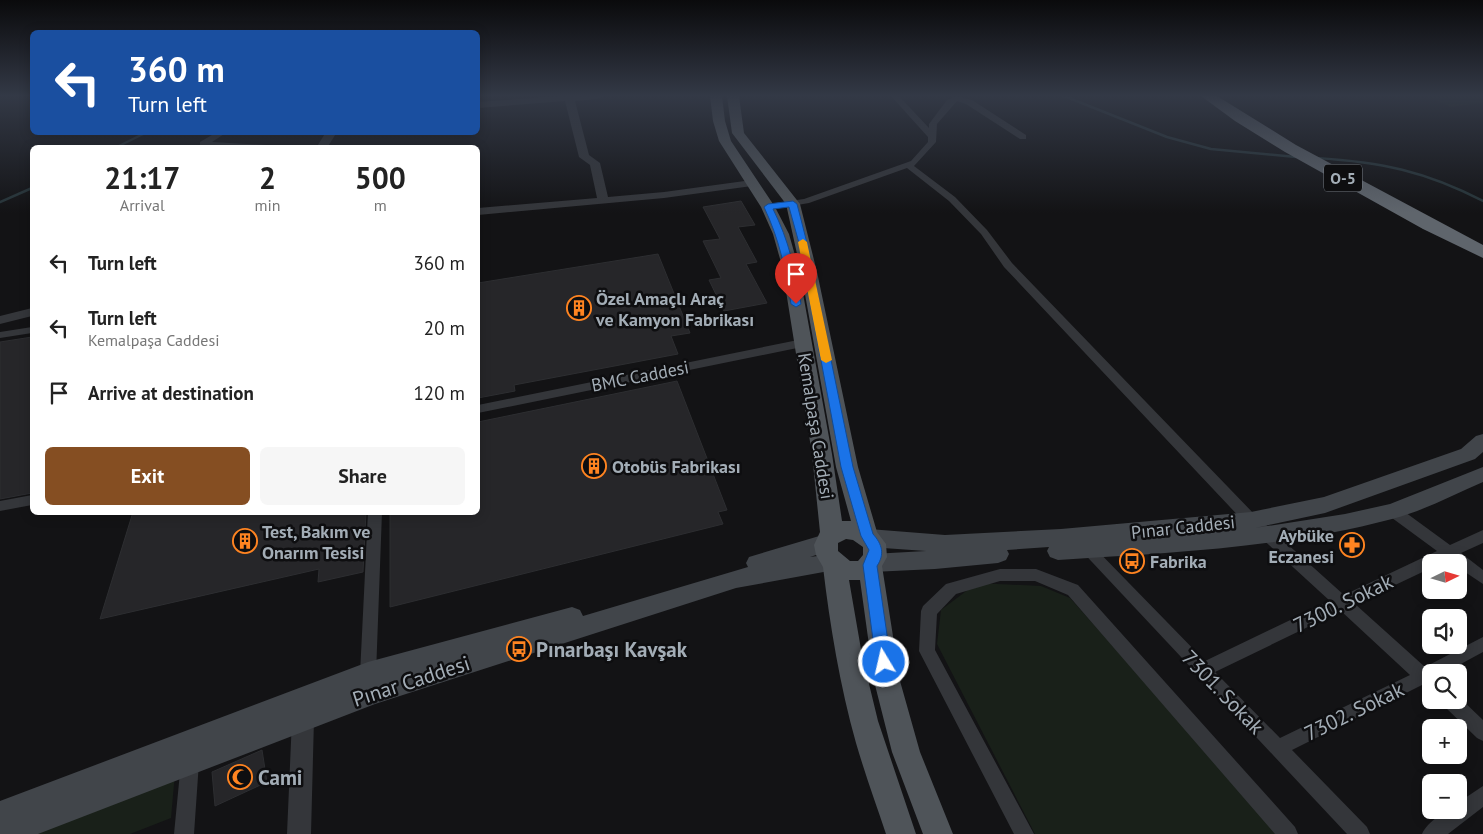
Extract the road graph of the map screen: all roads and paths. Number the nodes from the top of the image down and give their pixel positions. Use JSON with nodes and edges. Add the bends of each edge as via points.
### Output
{"nodes":[{"id":1,"x":218,"y":135,"type":"edge"},
{"id":2,"x":578,"y":135,"type":"edge"},
{"id":3,"x":723,"y":135,"type":"edge"},
{"id":4,"x":739,"y":135,"type":"edge"},
{"id":5,"x":1020,"y":135,"type":"edge"},
{"id":6,"x":1268,"y":135,"type":"edge"},
{"id":7,"x":1293,"y":135,"type":"edge"},
{"id":8,"x":932,"y":136,"type":"edge"},
{"id":9,"x":1023,"y":137,"type":"dead end"},
{"id":10,"x":202,"y":145,"type":"edge"},
{"id":11,"x":908,"y":165,"type":"junction"},
{"id":12,"x":752,"y":183,"type":"junction"},
{"id":13,"x":603,"y":200,"type":"junction"},
{"id":14,"x":793,"y":204,"type":"junction"},
{"id":15,"x":768,"y":207,"type":"junction"},
{"id":16,"x":480,"y":212,"type":"edge"},
{"id":17,"x":1483,"y":238,"type":"edge"},
{"id":18,"x":1483,"y":252,"type":"edge"},
{"id":19,"x":30,"y":312,"type":"edge"},
{"id":20,"x":0,"y":320,"type":"edge"},
{"id":21,"x":30,"y":330,"type":"edge"},
{"id":22,"x":0,"y":335,"type":"edge"},
{"id":23,"x":803,"y":343,"type":"junction"},
{"id":24,"x":480,"y":409,"type":"edge"},
{"id":25,"x":1483,"y":441,"type":"edge"},
{"id":26,"x":1483,"y":474,"type":"edge"},
{"id":27,"x":30,"y":500,"type":"edge"},
{"id":28,"x":0,"y":506,"type":"edge"},
{"id":29,"x":1393,"y":511,"type":"junction"},
{"id":30,"x":375,"y":515,"type":"edge"},
{"id":31,"x":1251,"y":520,"type":"junction"},
{"id":32,"x":1267,"y":535,"type":"junction"},
{"id":33,"x":1483,"y":536,"type":"edge"},
{"id":34,"x":868,"y":537,"type":"junction"},
{"id":35,"x":1083,"y":543,"type":"junction"},
{"id":36,"x":831,"y":552,"type":"junction"},
{"id":37,"x":1450,"y":552,"type":"junction"},
{"id":38,"x":871,"y":564,"type":"junction"},
{"id":39,"x":1483,"y":578,"type":"edge"},
{"id":40,"x":1342,"y":603,"type":"junction"},
{"id":41,"x":1483,"y":644,"type":"edge"},
{"id":42,"x":1452,"y":664,"type":"edge"},
{"id":43,"x":1202,"y":670,"type":"junction"},
{"id":44,"x":368,"y":674,"type":"junction"},
{"id":45,"x":1422,"y":674,"type":"edge"},
{"id":46,"x":1422,"y":682,"type":"edge"},
{"id":47,"x":1459,"y":709,"type":"edge"},
{"id":48,"x":303,"y":719,"type":"junction"},
{"id":49,"x":1483,"y":732,"type":"edge"},
{"id":50,"x":1278,"y":748,"type":"junction"},
{"id":51,"x":190,"y":762,"type":"junction"},
{"id":52,"x":1483,"y":795,"type":"edge"},
{"id":53,"x":0,"y":815,"type":"edge"},
{"id":54,"x":1,"y":834,"type":"edge"},
{"id":55,"x":184,"y":834,"type":"edge"},
{"id":56,"x":298,"y":834,"type":"edge"},
{"id":57,"x":901,"y":834,"type":"edge"},
{"id":58,"x":938,"y":834,"type":"edge"},
{"id":59,"x":1024,"y":834,"type":"edge"},
{"id":60,"x":1288,"y":834,"type":"edge"},
{"id":61,"x":1360,"y":834,"type":"edge"},
{"id":62,"x":1432,"y":834,"type":"edge"}],
"edges":[{"from":1,"to":10,"type":"street"},
{"from":2,"to":13,"type":"street","via":[[584,157],[595,163]]},
{"from":3,"to":12,"type":"main road","name":"Kemalpaşa Caddesi"},
{"from":4,"to":14,"type":"main road","name":"Kemalpaşa Caddesi"},
{"from":5,"to":9,"type":"street"},
{"from":6,"to":18,"type":"highway","number":"O-5"},
{"from":7,"to":17,"type":"highway","number":"O-5"},
{"from":8,"to":11,"type":"street","via":[[932,142],[914,163]]},
{"from":11,"to":14,"type":"street"},
{"from":11,"to":31,"type":"street","via":[[952,199],[1014,272]]},
{"from":12,"to":13,"type":"street"},
{"from":12,"to":15,"type":"main road","name":"Kemalpaşa Caddesi"},
{"from":13,"to":16,"type":"street"},
{"from":14,"to":15,"type":"street"},
{"from":14,"to":34,"type":"main road","name":"Kemalpaşa Caddesi","via":[[847,467]]},
{"from":15,"to":23,"type":"main road","name":"Kemalpaşa Caddesi","via":[[781,234],[790,266]]},
{"from":19,"to":20,"type":"street"},
{"from":21,"to":22,"type":"street"},
{"from":23,"to":24,"type":"street","name":"BMC Caddesi"},
{"from":23,"to":36,"type":"main road","name":"Kemalpaşa Caddesi","via":[[822,454]]},
{"from":25,"to":31,"type":"main road","name":"Pınar Caddesi","via":[[1468,454],[1325,505]]},
{"from":26,"to":29,"type":"main road","name":"Pınar Caddesi"},
{"from":27,"to":28,"type":"street"},
{"from":29,"to":32,"type":"main road","name":"Pınar Caddesi"},
{"from":29,"to":37,"type":"street"},
{"from":30,"to":44,"type":"street"},
{"from":31,"to":32,"type":"street"},
{"from":31,"to":35,"type":"main road","name":"Pınar Caddesi"},
{"from":32,"to":35,"type":"main road","name":"Pınar Caddesi"},
{"from":32,"to":40,"type":"street"},
{"from":33,"to":37,"type":"street","name":"7300. Sokak"},
{"from":34,"to":35,"type":"main road","name":"Pınar Caddesi","via":[[945,544]]},
{"from":34,"to":36,"type":"main road","via":[[859,531],[840,530]]},
{"from":34,"to":38,"type":"main road","name":"Kemalpaşa Caddesi","via":[[876,550]]},
{"from":35,"to":38,"type":"main road"},
{"from":35,"to":43,"type":"street","name":"7301. Sokak"},
{"from":36,"to":38,"type":"main road","via":[[853,571]]},
{"from":36,"to":44,"type":"main road","name":"Pınar Caddesi"},
{"from":36,"to":48,"type":"main road","name":"Pınar Caddesi","via":[[375,692]]},
{"from":36,"to":57,"type":"main road","name":"Kemalpaşa Caddesi","via":[[856,686],[870,742]]},
{"from":37,"to":39,"type":"street"},
{"from":37,"to":40,"type":"street","name":"7300. Sokak"},
{"from":38,"to":58,"type":"main road","name":"Kemalpaşa Caddesi","via":[[887,681],[906,752]]},
{"from":40,"to":43,"type":"street","name":"7300. Sokak"},
{"from":40,"to":45,"type":"street"},
{"from":41,"to":42,"type":"street","name":"7302. Sokak"},
{"from":43,"to":50,"type":"street","name":"7301. Sokak"},
{"from":44,"to":53,"type":"main road","name":"Pınar Caddesi"},
{"from":46,"to":50,"type":"street","name":"7302. Sokak"},
{"from":47,"to":49,"type":"street"},
{"from":48,"to":51,"type":"main road","name":"Pınar Caddesi"},
{"from":48,"to":56,"type":"street"},
{"from":50,"to":61,"type":"street","name":"7301. Sokak"},
{"from":51,"to":54,"type":"main road","name":"Pınar Caddesi"},
{"from":51,"to":55,"type":"street"},
{"from":52,"to":62,"type":"street"},
{"from":59,"to":60,"type":"street","via":[[926,651],[928,611],[951,589],[1000,574],[1036,575],[1073,590]]}]}
